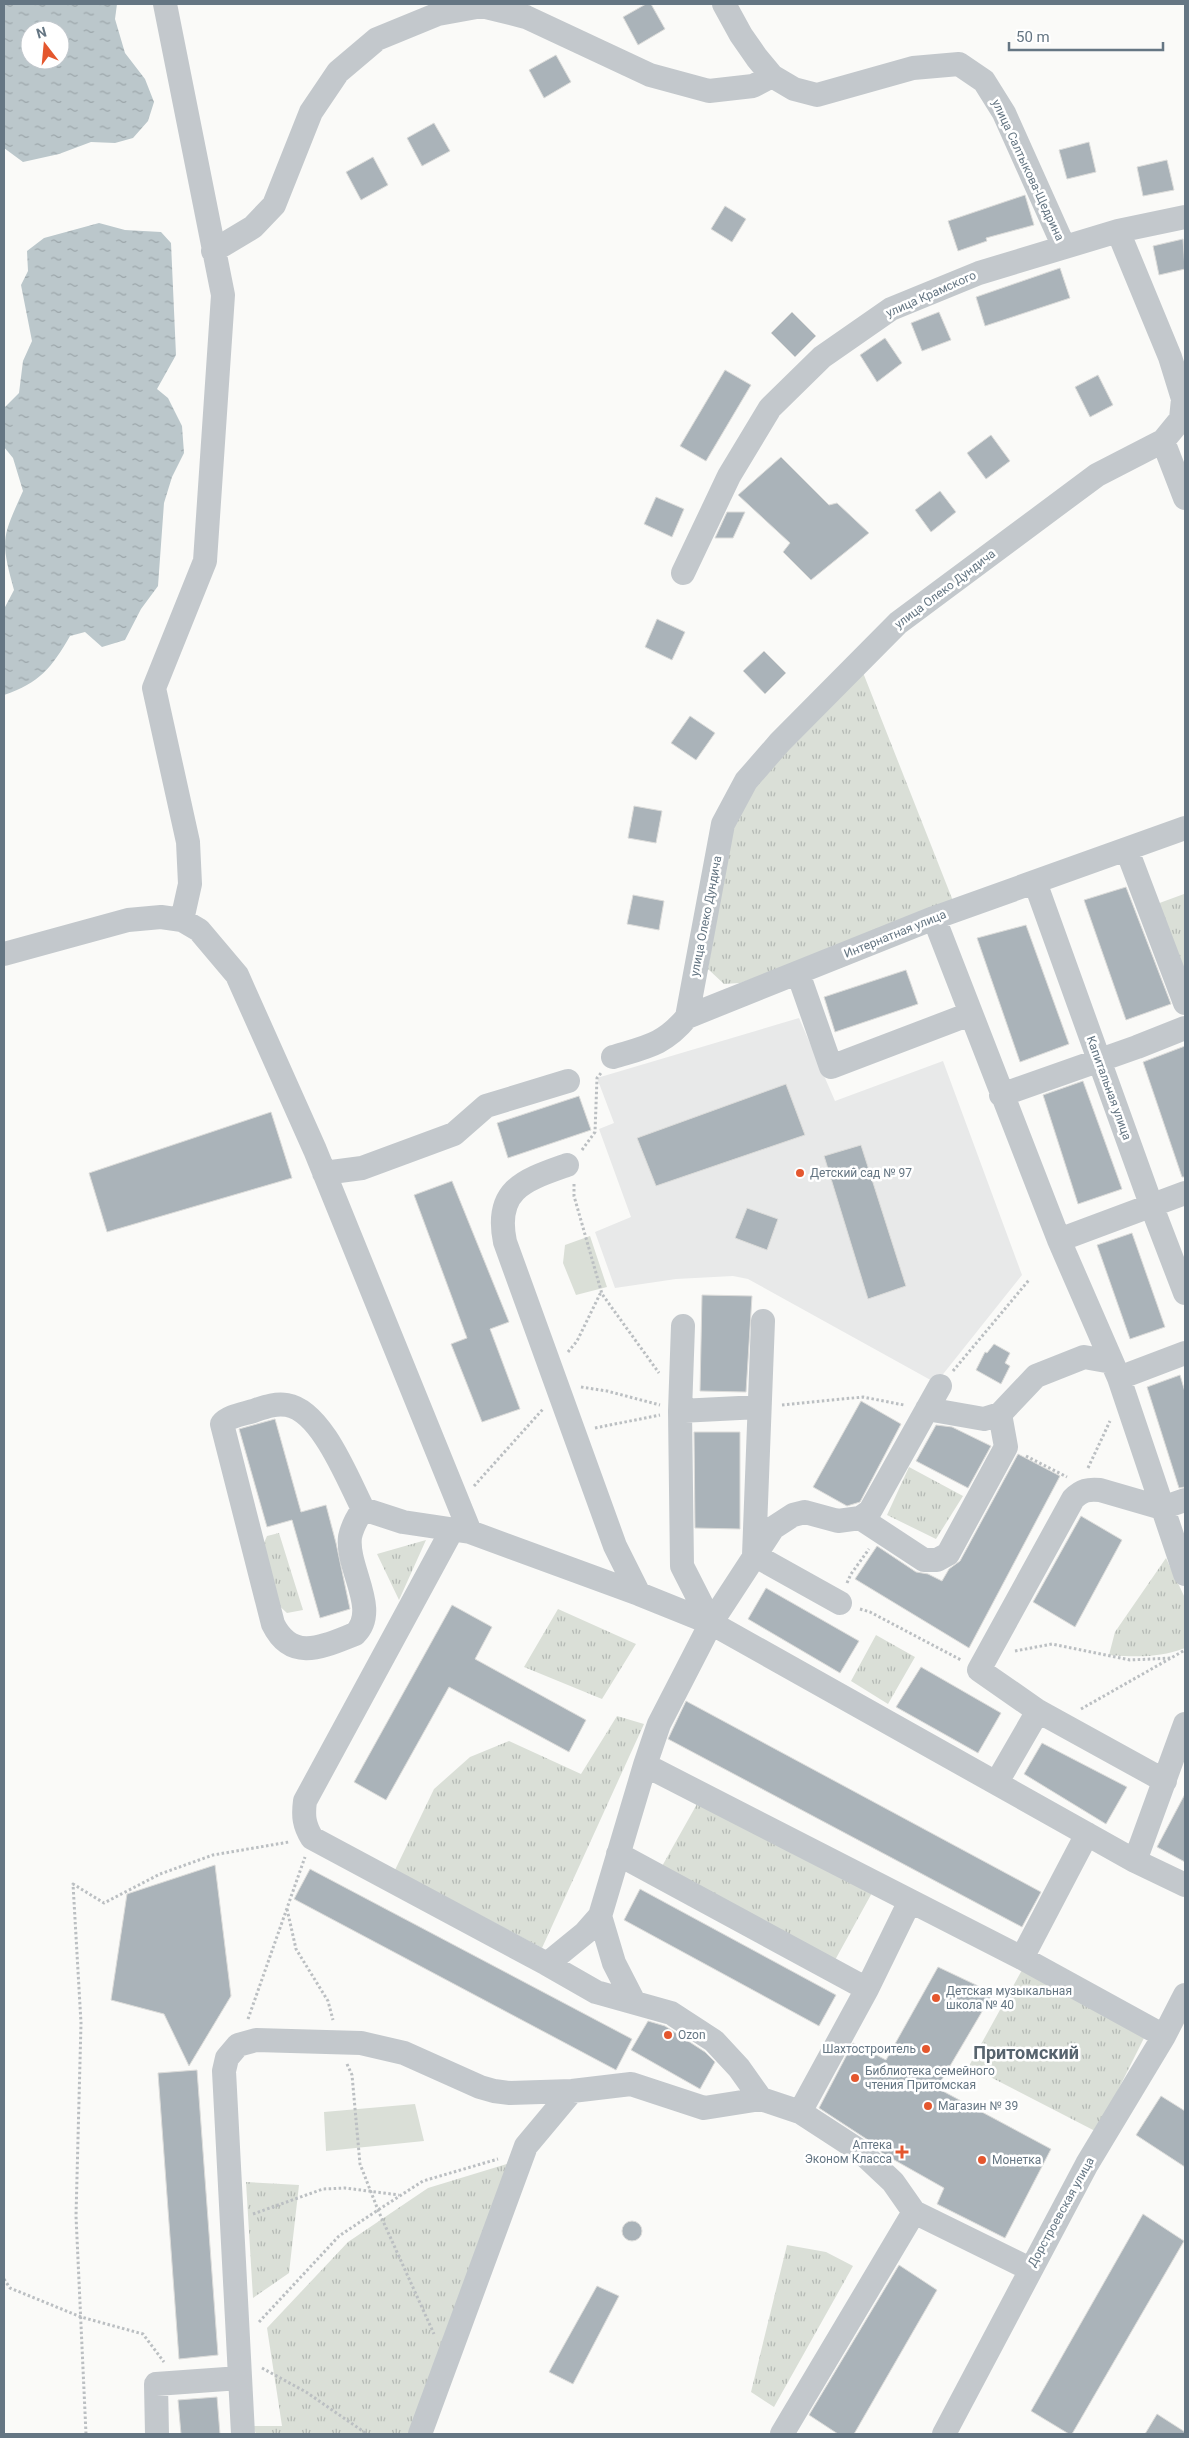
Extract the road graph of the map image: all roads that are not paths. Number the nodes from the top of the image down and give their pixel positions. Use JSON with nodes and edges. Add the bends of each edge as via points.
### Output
{"nodes":[{"id":1,"x":164,"y":4,"type":"edge"},
{"id":2,"x":724,"y":4,"type":"edge"},
{"id":3,"x":772,"y":76,"type":"junction"},
{"id":4,"x":1185,"y":216,"type":"edge"},
{"id":5,"x":1118,"y":231,"type":"junction"},
{"id":6,"x":1064,"y":247,"type":"junction"},
{"id":7,"x":213,"y":251,"type":"junction"},
{"id":8,"x":1163,"y":441,"type":"junction"},
{"id":9,"x":1185,"y":498,"type":"edge"},
{"id":10,"x":683,"y":573,"type":"dead end"},
{"id":11,"x":1185,"y":828,"type":"edge"},
{"id":12,"x":1127,"y":850,"type":"junction"},
{"id":13,"x":1035,"y":882,"type":"junction"},
{"id":14,"x":934,"y":918,"type":"junction"},
{"id":15,"x":182,"y":920,"type":"junction"},
{"id":16,"x":4,"y":954,"type":"edge"},
{"id":17,"x":798,"y":973,"type":"junction"},
{"id":18,"x":1185,"y":1003,"type":"edge"},
{"id":19,"x":970,"y":1014,"type":"junction"},
{"id":20,"x":687,"y":1017,"type":"junction"},
{"id":21,"x":1185,"y":1028,"type":"edge"},
{"id":22,"x":613,"y":1057,"type":"road end"},
{"id":23,"x":1099,"y":1061,"type":"junction"},
{"id":24,"x":568,"y":1081,"type":"dead end"},
{"id":25,"x":1001,"y":1095,"type":"junction"},
{"id":26,"x":571,"y":1161,"type":"road end"},
{"id":27,"x":324,"y":1173,"type":"junction"},
{"id":28,"x":1185,"y":1193,"type":"edge"},
{"id":29,"x":1152,"y":1207,"type":"junction"},
{"id":30,"x":1059,"y":1240,"type":"junction"},
{"id":31,"x":1185,"y":1293,"type":"edge"},
{"id":32,"x":763,"y":1321,"type":"dead end"},
{"id":33,"x":683,"y":1326,"type":"dead end"},
{"id":34,"x":1185,"y":1354,"type":"edge"},
{"id":35,"x":1118,"y":1377,"type":"junction"},
{"id":36,"x":940,"y":1386,"type":"road end"},
{"id":37,"x":759,"y":1407,"type":"junction"},
{"id":38,"x":927,"y":1409,"type":"junction"},
{"id":39,"x":680,"y":1410,"type":"junction"},
{"id":40,"x":1000,"y":1414,"type":"junction"},
{"id":41,"x":1185,"y":1500,"type":"edge"},
{"id":42,"x":1162,"y":1508,"type":"junction"},
{"id":43,"x":363,"y":1509,"type":"junction"},
{"id":44,"x":868,"y":1524,"type":"junction"},
{"id":45,"x":461,"y":1530,"type":"junction"},
{"id":46,"x":754,"y":1555,"type":"junction"},
{"id":47,"x":1185,"y":1574,"type":"edge"},
{"id":48,"x":639,"y":1594,"type":"junction"},
{"id":49,"x":840,"y":1603,"type":"road end"},
{"id":50,"x":711,"y":1623,"type":"junction"},
{"id":51,"x":1048,"y":1717,"type":"junction"},
{"id":52,"x":1185,"y":1724,"type":"edge"},
{"id":53,"x":646,"y":1765,"type":"junction"},
{"id":54,"x":1166,"y":1781,"type":"junction"},
{"id":55,"x":997,"y":1782,"type":"junction"},
{"id":56,"x":1087,"y":1834,"type":"junction"},
{"id":57,"x":618,"y":1854,"type":"junction"},
{"id":58,"x":1136,"y":1861,"type":"junction"},
{"id":59,"x":1185,"y":1885,"type":"edge"},
{"id":60,"x":910,"y":1902,"type":"junction"},
{"id":61,"x":600,"y":1916,"type":"junction"},
{"id":62,"x":1022,"y":1958,"type":"junction"},
{"id":63,"x":547,"y":1964,"type":"junction"},
{"id":64,"x":867,"y":1989,"type":"junction"},
{"id":65,"x":1185,"y":1994,"type":"edge"},
{"id":66,"x":634,"y":2002,"type":"junction"},
{"id":67,"x":1164,"y":2036,"type":"junction"},
{"id":68,"x":572,"y":2091,"type":"junction"},
{"id":69,"x":761,"y":2099,"type":"junction"},
{"id":70,"x":800,"y":2112,"type":"junction"},
{"id":71,"x":914,"y":2212,"type":"junction"},
{"id":72,"x":1030,"y":2269,"type":"junction"},
{"id":73,"x":240,"y":2378,"type":"junction"},
{"id":74,"x":157,"y":2434,"type":"edge"},
{"id":75,"x":243,"y":2434,"type":"edge"},
{"id":76,"x":420,"y":2434,"type":"edge"},
{"id":77,"x":782,"y":2434,"type":"edge"},
{"id":78,"x":944,"y":2434,"type":"edge"}],
"edges":[{"from":1,"to":7,"type":"street"},
{"from":2,"to":3,"type":"street","name":"улица Салтыкова-Щедрина","via":[[741,35]]},
{"from":3,"to":6,"type":"street","name":"улица Салтыкова-Щедрина","via":[[794,89],[817,94],[913,68],[958,64],[984,81],[1004,113]]},
{"from":3,"to":7,"type":"street","via":[[753,86],[709,92],[650,75],[526,17],[482,6],[438,14],[377,39],[338,72],[311,112],[274,205],[253,227]]},
{"from":4,"to":5,"type":"street","name":"улица Крамского"},
{"from":5,"to":6,"type":"street","name":"улица Крамского"},
{"from":5,"to":8,"type":"street","name":"улица Олеко Дундича","via":[[1170,358],[1183,399],[1180,419]]},
{"from":6,"to":10,"type":"street","name":"улица Крамского","via":[[979,273],[891,309],[822,357],[770,408],[728,476]]},
{"from":7,"to":15,"type":"street","via":[[223,295],[205,561],[154,688],[188,842],[190,884]]},
{"from":8,"to":9,"type":"street"},
{"from":8,"to":20,"type":"street","name":"улица Олеко Дундича","via":[[1097,475],[898,623],[780,742],[746,781],[723,824]]},
{"from":11,"to":12,"type":"street","name":"Интернатная улица"},
{"from":12,"to":13,"type":"street","name":"Интернатная улица"},
{"from":12,"to":18,"type":"street"},
{"from":13,"to":14,"type":"street","name":"Интернатная улица"},
{"from":13,"to":23,"type":"street","name":"Капитальная улица"},
{"from":14,"to":17,"type":"street","name":"Интернатная улица"},
{"from":14,"to":19,"type":"street"},
{"from":15,"to":16,"type":"street","via":[[161,917],[128,920]]},
{"from":15,"to":27,"type":"street","via":[[199,930],[238,975]]},
{"from":17,"to":19,"type":"street","via":[[831,1068]]},
{"from":17,"to":20,"type":"street","name":"Интернатная улица"},
{"from":19,"to":25,"type":"street"},
{"from":20,"to":22,"type":"street","name":"Интернатная улица","via":[[674,1033],[656,1044]]},
{"from":21,"to":23,"type":"street"},
{"from":23,"to":25,"type":"street"},
{"from":23,"to":29,"type":"street","name":"Капитальная улица"},
{"from":24,"to":27,"type":"street","via":[[486,1106],[454,1134],[362,1168]]},
{"from":25,"to":30,"type":"street"},
{"from":26,"to":48,"type":"street","via":[[531,1178],[515,1189],[505,1206],[501,1223],[505,1242],[616,1546]]},
{"from":27,"to":45,"type":"street","via":[[459,1504]]},
{"from":28,"to":29,"type":"street"},
{"from":29,"to":30,"type":"street"},
{"from":29,"to":31,"type":"street","name":"Капитальная улица"},
{"from":30,"to":35,"type":"street"},
{"from":32,"to":37,"type":"street"},
{"from":33,"to":39,"type":"street"},
{"from":34,"to":35,"type":"street"},
{"from":35,"to":40,"type":"street","via":[[1084,1357],[1036,1376]]},
{"from":35,"to":42,"type":"street"},
{"from":36,"to":38,"type":"street"},
{"from":37,"to":39,"type":"street"},
{"from":37,"to":46,"type":"street"},
{"from":38,"to":40,"type":"street","via":[[984,1419]]},
{"from":38,"to":44,"type":"street","via":[[870,1511]]},
{"from":39,"to":50,"type":"street","via":[[682,1566]]},
{"from":40,"to":44,"type":"street","via":[[1006,1445],[948,1554],[936,1560],[924,1560]]},
{"from":41,"to":42,"type":"street"},
{"from":42,"to":47,"type":"street"},
{"from":42,"to":51,"type":"street","via":[[1083,1485],[982,1665]]},
{"from":43,"to":43,"type":"street","via":[[321,1429],[298,1409],[289,1405],[270,1405],[222,1424],[273,1624],[285,1643],[308,1649],[347,1637],[361,1629],[365,1609],[350,1552],[350,1538]]},
{"from":43,"to":45,"type":"street","via":[[403,1522]]},
{"from":44,"to":46,"type":"street","via":[[838,1521],[805,1512],[793,1515],[773,1528]]},
{"from":45,"to":48,"type":"street"},
{"from":45,"to":63,"type":"street","via":[[305,1801],[304,1821],[312,1838]]},
{"from":46,"to":49,"type":"street"},
{"from":46,"to":50,"type":"street"},
{"from":48,"to":50,"type":"street"},
{"from":50,"to":53,"type":"street","via":[[659,1724]]},
{"from":50,"to":55,"type":"street"},
{"from":51,"to":54,"type":"street"},
{"from":51,"to":55,"type":"street"},
{"from":52,"to":54,"type":"street"},
{"from":53,"to":57,"type":"street"},
{"from":53,"to":60,"type":"street"},
{"from":54,"to":58,"type":"street"},
{"from":55,"to":56,"type":"street"},
{"from":56,"to":58,"type":"street"},
{"from":56,"to":62,"type":"street"},
{"from":57,"to":61,"type":"street"},
{"from":57,"to":64,"type":"street"},
{"from":58,"to":59,"type":"street"},
{"from":60,"to":62,"type":"street"},
{"from":60,"to":64,"type":"street"},
{"from":61,"to":63,"type":"street","via":[[586,1933]]},
{"from":61,"to":66,"type":"street","via":[[614,1963]]},
{"from":62,"to":67,"type":"street"},
{"from":63,"to":66,"type":"street","via":[[596,1992]]},
{"from":64,"to":70,"type":"street"},
{"from":65,"to":67,"type":"street","name":"Дорстроевская улица"},
{"from":66,"to":69,"type":"street","via":[[671,2013],[714,2041]]},
{"from":67,"to":72,"type":"street","name":"Дорстроевская улица","via":[[1087,2164]]},
{"from":68,"to":69,"type":"street","via":[[631,2084],[704,2108]]},
{"from":68,"to":73,"type":"street","via":[[494,2091],[404,2053],[362,2043],[256,2040],[238,2045],[227,2058],[224,2071]]},
{"from":68,"to":76,"type":"street","via":[[526,2146]]},
{"from":69,"to":70,"type":"street"},
{"from":70,"to":71,"type":"street","via":[[860,2151],[893,2182]]},
{"from":71,"to":72,"type":"street"},
{"from":71,"to":77,"type":"street"},
{"from":72,"to":78,"type":"street","name":"Дорстроевская улица"},
{"from":73,"to":74,"type":"street","via":[[156,2384]]},
{"from":73,"to":75,"type":"street"}]}
